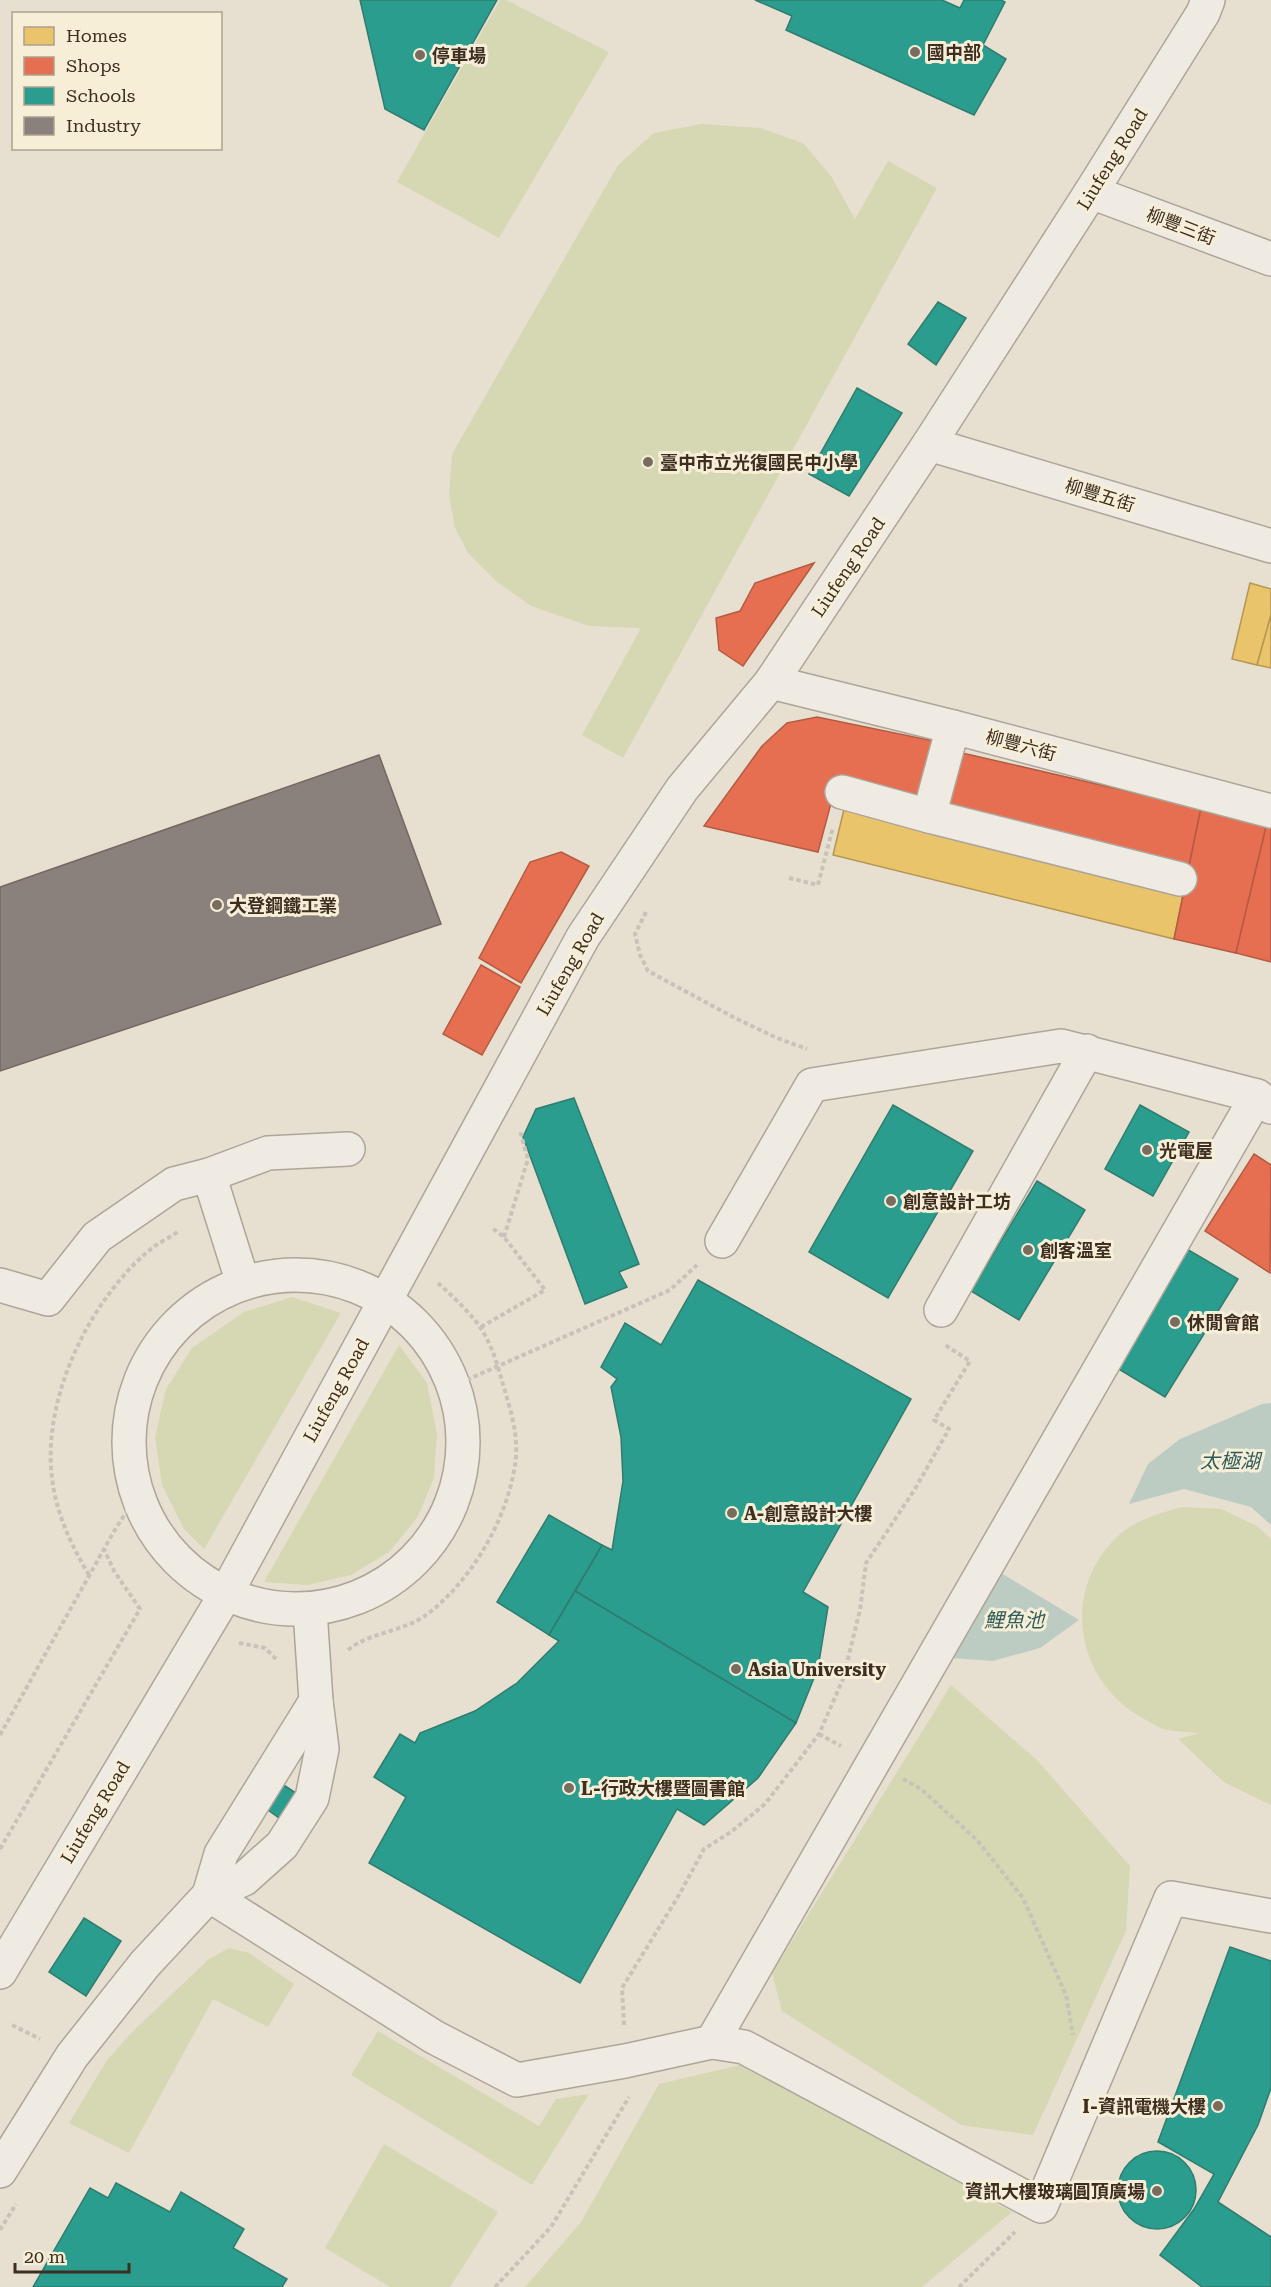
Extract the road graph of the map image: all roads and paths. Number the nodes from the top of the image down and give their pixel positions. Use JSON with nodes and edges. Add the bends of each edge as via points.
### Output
{"nodes":[{"id":1,"x":1208,"y":0,"type":"edge"},
{"id":2,"x":1091,"y":192,"type":"junction"},
{"id":3,"x":1271,"y":260,"type":"edge"},
{"id":4,"x":929,"y":444,"type":"junction"},
{"id":5,"x":1271,"y":546,"type":"edge"},
{"id":6,"x":771,"y":682,"type":"junction"},
{"id":7,"x":953,"y":727,"type":"junction"},
{"id":8,"x":842,"y":792,"type":"joint"},
{"id":9,"x":1271,"y":811,"type":"edge"},
{"id":10,"x":929,"y":816,"type":"junction"},
{"id":11,"x":789,"y":878,"type":"dead end"},
{"id":12,"x":1180,"y":879,"type":"dead end"},
{"id":13,"x":650,"y":906,"type":"dead end"},
{"id":14,"x":813,"y":1051,"type":"dead end"},
{"id":15,"x":1087,"y":1051,"type":"junction"},
{"id":16,"x":1264,"y":1101,"type":"edge"},
{"id":17,"x":491,"y":1106,"type":"junction"},
{"id":18,"x":348,"y":1149,"type":"dead end"},
{"id":19,"x":209,"y":1175,"type":"junction"},
{"id":20,"x":491,"y":1227,"type":"dead end"},
{"id":21,"x":180,"y":1231,"type":"dead end"},
{"id":22,"x":504,"y":1237,"type":"junction"},
{"id":23,"x":722,"y":1241,"type":"joint"},
{"id":24,"x":434,"y":1279,"type":"dead end"},
{"id":25,"x":243,"y":1282,"type":"junction"},
{"id":26,"x":0,"y":1285,"type":"edge"},
{"id":27,"x":385,"y":1300,"type":"junction"},
{"id":28,"x":941,"y":1310,"type":"joint"},
{"id":29,"x":481,"y":1327,"type":"junction"},
{"id":30,"x":498,"y":1366,"type":"junction"},
{"id":31,"x":453,"y":1386,"type":"junction"},
{"id":32,"x":137,"y":1496,"type":"junction"},
{"id":33,"x":104,"y":1549,"type":"junction"},
{"id":34,"x":90,"y":1575,"type":"junction"},
{"id":35,"x":224,"y":1597,"type":"junction"},
{"id":36,"x":310,"y":1610,"type":"junction"},
{"id":37,"x":200,"y":1636,"type":"junction"},
{"id":38,"x":345,"y":1656,"type":"dead end"},
{"id":39,"x":282,"y":1665,"type":"dead end"},
{"id":40,"x":316,"y":1701,"type":"junction"},
{"id":41,"x":0,"y":1735,"type":"edge"},
{"id":42,"x":873,"y":1763,"type":"junction"},
{"id":43,"x":0,"y":1849,"type":"edge"},
{"id":44,"x":209,"y":1895,"type":"junction"},
{"id":45,"x":1271,"y":1916,"type":"edge"},
{"id":46,"x":0,"y":1972,"type":"edge"},
{"id":47,"x":12,"y":2025,"type":"dead end"},
{"id":48,"x":46,"y":2041,"type":"dead end"},
{"id":49,"x":712,"y":2042,"type":"junction"},
{"id":50,"x":1074,"y":2042,"type":"dead end"},
{"id":51,"x":625,"y":2061,"type":"junction"},
{"id":52,"x":0,"y":2171,"type":"edge"},
{"id":53,"x":1041,"y":2206,"type":"junction"},
{"id":54,"x":495,"y":2287,"type":"edge"},
{"id":55,"x":959,"y":2287,"type":"edge"}],
"edges":[{"from":1,"to":2,"type":"street","name":"Liufeng Road"},
{"from":2,"to":3,"type":"street","name":"柳豐三街"},
{"from":2,"to":4,"type":"street","name":"Liufeng Road"},
{"from":4,"to":5,"type":"street","name":"柳豐五街"},
{"from":4,"to":6,"type":"street","name":"Liufeng Road"},
{"from":6,"to":7,"type":"street","name":"柳豐六街"},
{"from":6,"to":17,"type":"street","name":"Liufeng Road","via":[[682,789],[583,937]]},
{"from":7,"to":9,"type":"street","name":"柳豐六街"},
{"from":7,"to":10,"type":"street"},
{"from":8,"to":10,"type":"street"},
{"from":8,"to":11,"type":"path","via":[[818,885]]},
{"from":10,"to":12,"type":"street"},
{"from":13,"to":14,"type":"path","via":[[635,934],[648,970],[733,1017]]},
{"from":15,"to":16,"type":"street"},
{"from":15,"to":23,"type":"street","via":[[1061,1046],[812,1084]]},
{"from":15,"to":28,"type":"street"},
{"from":16,"to":42,"type":"street"},
{"from":17,"to":22,"type":"path","via":[[517,1123],[528,1159]]},
{"from":17,"to":27,"type":"street","name":"Liufeng Road"},
{"from":18,"to":19,"type":"street","via":[[268,1153]]},
{"from":19,"to":25,"type":"street"},
{"from":19,"to":26,"type":"street","via":[[174,1184],[97,1237],[48,1299]]},
{"from":20,"to":22,"type":"path"},
{"from":21,"to":34,"type":"path","via":[[153,1248],[114,1289],[95,1314],[63,1378],[52,1442],[52,1477],[74,1550]]},
{"from":22,"to":29,"type":"path","via":[[545,1290]]},
{"from":23,"to":30,"type":"path","via":[[670,1290]]},
{"from":24,"to":29,"type":"path"},
{"from":25,"to":27,"type":"street","via":[[279,1275],[315,1276],[351,1284]]},
{"from":25,"to":32,"type":"street","via":[[191,1310],[153,1354],[140,1380],[128,1437]]},
{"from":27,"to":31,"type":"street","via":[[411,1320],[432,1345]]},
{"from":27,"to":35,"type":"street","name":"Liufeng Road"},
{"from":28,"to":51,"type":"path","via":[[927,1334],[970,1361],[934,1420],[949,1429],[915,1490],[866,1563],[860,1610],[843,1679],[819,1734],[765,1804],[704,1849],[622,1988]]},
{"from":29,"to":30,"type":"path"},
{"from":30,"to":31,"type":"path"},
{"from":30,"to":38,"type":"path","via":[[513,1416],[516,1455],[508,1498],[491,1537],[470,1569],[425,1616],[348,1648]]},
{"from":31,"to":36,"type":"street","via":[[463,1437],[461,1470],[438,1531],[418,1557],[366,1595]]},
{"from":32,"to":33,"type":"path"},
{"from":32,"to":35,"type":"street","via":[[169,1550]]},
{"from":33,"to":34,"type":"path"},
{"from":33,"to":43,"type":"path","via":[[140,1609]]},
{"from":34,"to":41,"type":"path"},
{"from":35,"to":36,"type":"street","via":[[273,1608]]},
{"from":35,"to":37,"type":"street","name":"Liufeng Road"},
{"from":36,"to":40,"type":"street"},
{"from":37,"to":39,"type":"path","via":[[265,1648]]},
{"from":37,"to":46,"type":"street","name":"Liufeng Road"},
{"from":40,"to":44,"type":"street","via":[[221,1854]]},
{"from":40,"to":44,"type":"street","via":[[322,1749],[312,1798],[282,1845],[244,1879]]},
{"from":42,"to":49,"type":"street"},
{"from":42,"to":50,"type":"path","via":[[921,1789],[977,1840],[1023,1898],[1066,1995]]},
{"from":44,"to":51,"type":"street","via":[[434,2037],[517,2080]]},
{"from":44,"to":52,"type":"street","via":[[146,1964],[72,2056]]},
{"from":45,"to":53,"type":"street","via":[[1171,1898]]},
{"from":47,"to":48,"type":"path"},
{"from":49,"to":51,"type":"street"},
{"from":49,"to":53,"type":"street","via":[[744,2047]]},
{"from":51,"to":54,"type":"path","via":[[630,2095],[551,2227]]},
{"from":53,"to":55,"type":"path"}]}
